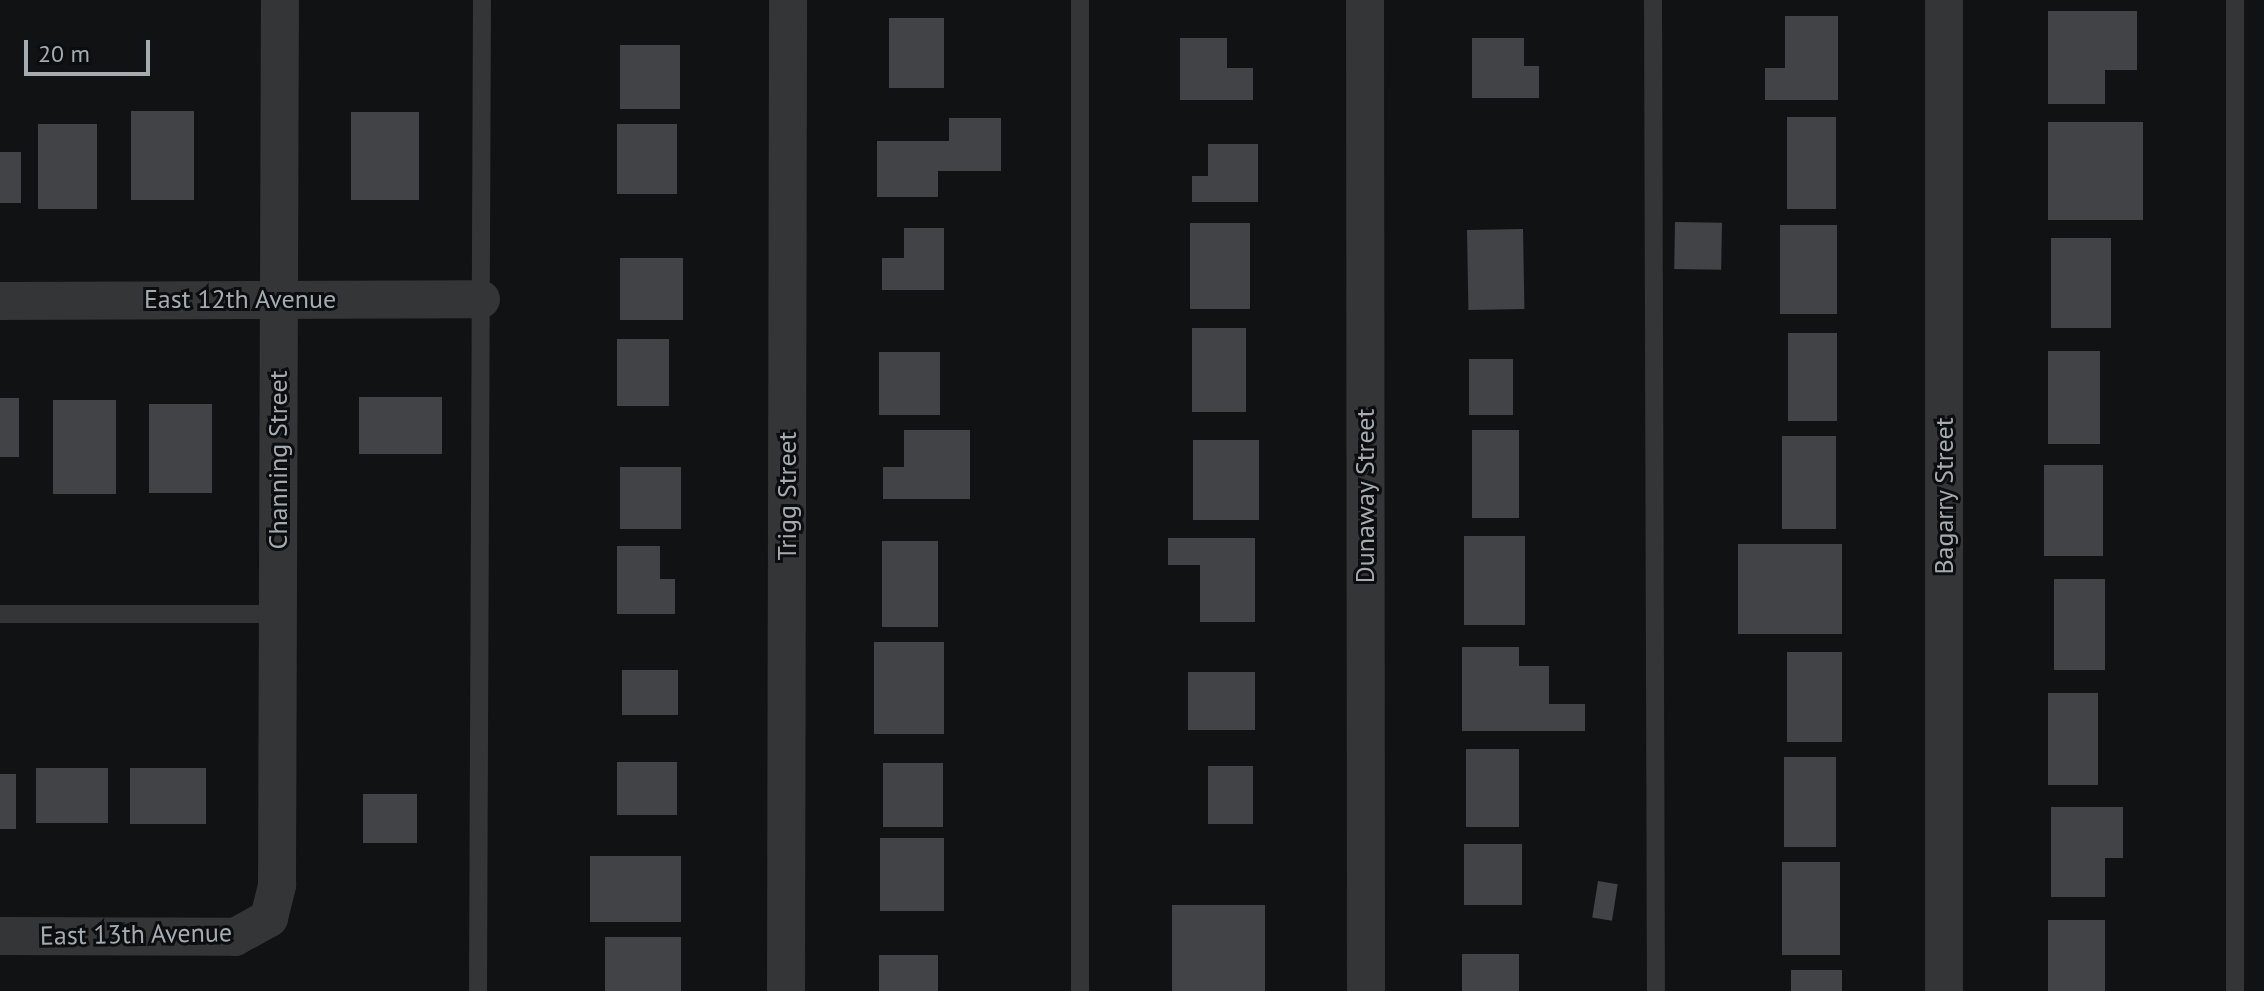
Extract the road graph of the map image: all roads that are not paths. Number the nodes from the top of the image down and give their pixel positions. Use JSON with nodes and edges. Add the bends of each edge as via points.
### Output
{"nodes":[{"id":1,"x":280,"y":0,"type":"edge"},
{"id":2,"x":482,"y":0,"type":"edge"},
{"id":3,"x":788,"y":0,"type":"edge"},
{"id":4,"x":1080,"y":0,"type":"edge"},
{"id":5,"x":1365,"y":0,"type":"edge"},
{"id":6,"x":1653,"y":0,"type":"edge"},
{"id":7,"x":1944,"y":0,"type":"edge"},
{"id":8,"x":2235,"y":0,"type":"edge"},
{"id":9,"x":278,"y":299,"type":"junction"},
{"id":10,"x":481,"y":299,"type":"junction"},
{"id":11,"x":0,"y":301,"type":"edge"},
{"id":12,"x":0,"y":614,"type":"edge"},
{"id":13,"x":278,"y":614,"type":"junction"},
{"id":14,"x":269,"y":918,"type":"joint"},
{"id":15,"x":0,"y":936,"type":"edge"},
{"id":16,"x":478,"y":991,"type":"edge"},
{"id":17,"x":786,"y":991,"type":"edge"},
{"id":18,"x":1080,"y":991,"type":"edge"},
{"id":19,"x":1366,"y":991,"type":"edge"},
{"id":20,"x":1656,"y":991,"type":"edge"},
{"id":21,"x":1944,"y":991,"type":"edge"},
{"id":22,"x":2235,"y":991,"type":"edge"}],
"edges":[{"from":1,"to":9,"type":"street","name":"Channing Street"},
{"from":2,"to":10,"type":"lane"},
{"from":3,"to":17,"type":"street","name":"Trigg Street"},
{"from":4,"to":18,"type":"lane"},
{"from":5,"to":19,"type":"street","name":"Dunaway Street"},
{"from":6,"to":20,"type":"lane"},
{"from":7,"to":21,"type":"street","name":"Bagarry Street"},
{"from":8,"to":22,"type":"lane"},
{"from":9,"to":10,"type":"street","name":"East 12th Avenue"},
{"from":9,"to":11,"type":"street","name":"East 12th Avenue"},
{"from":9,"to":13,"type":"street","name":"Channing Street"},
{"from":10,"to":16,"type":"lane"},
{"from":12,"to":13,"type":"lane"},
{"from":13,"to":14,"type":"street","name":"Channing Street","via":[[277,885]]},
{"from":14,"to":15,"type":"street","name":"East 13th Avenue","via":[[235,937]]}]}
